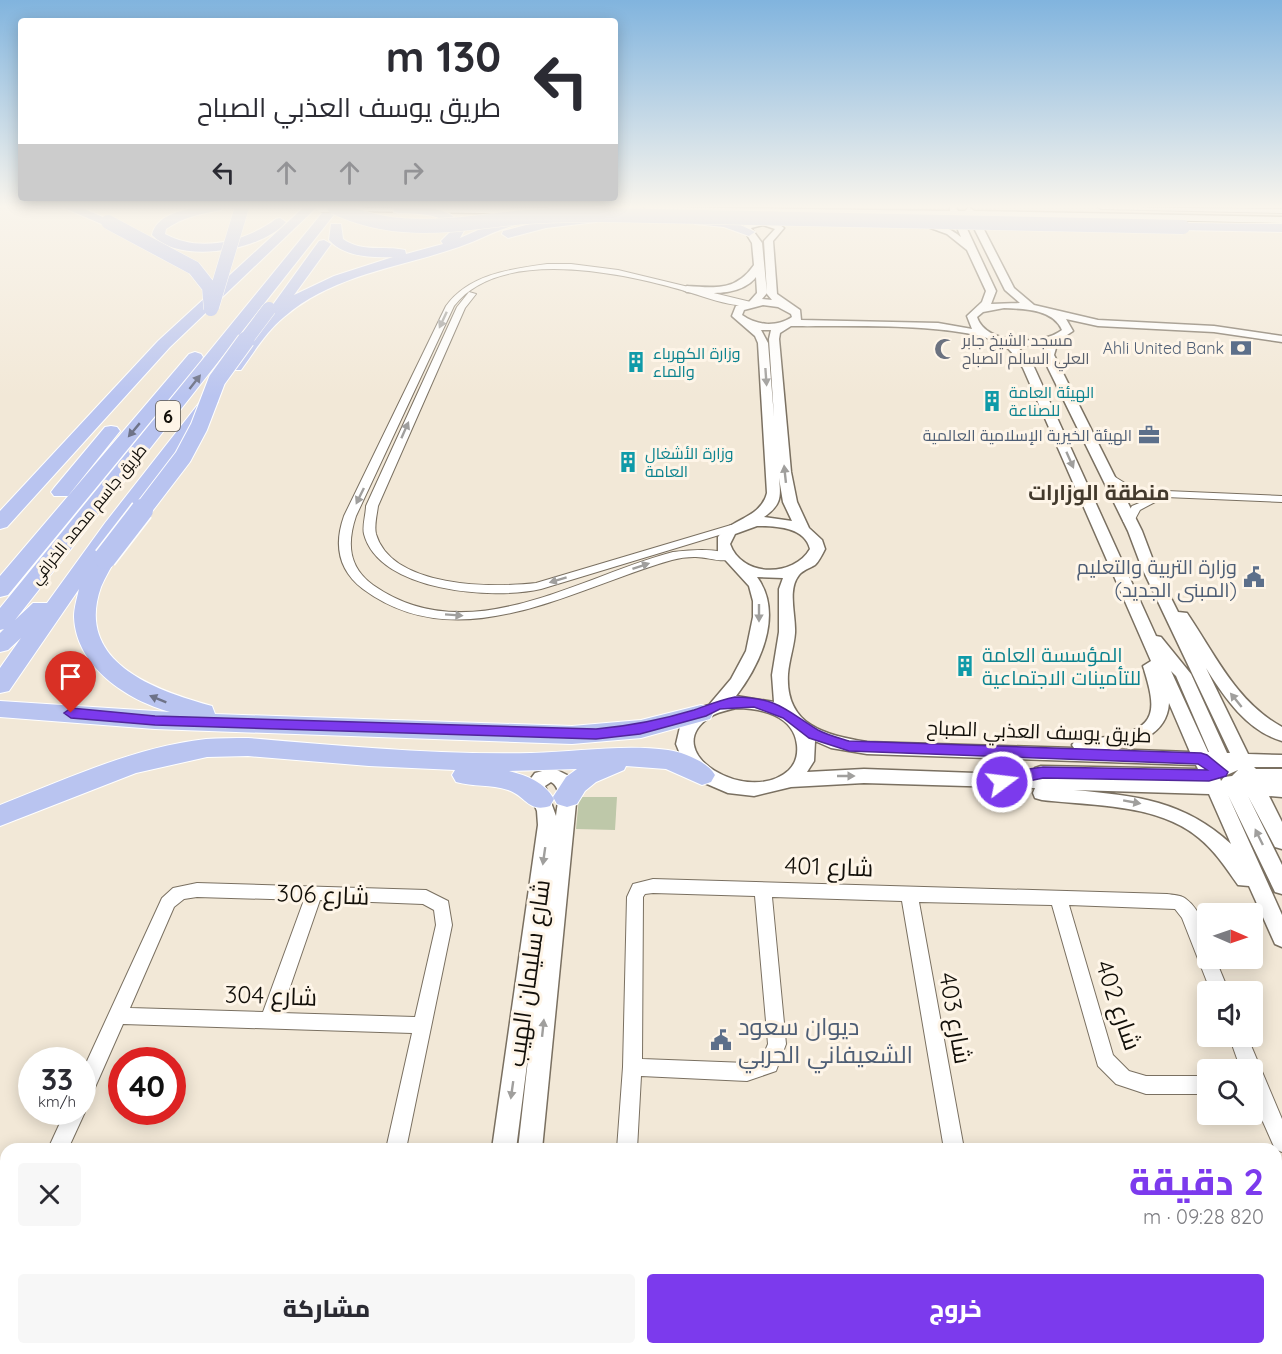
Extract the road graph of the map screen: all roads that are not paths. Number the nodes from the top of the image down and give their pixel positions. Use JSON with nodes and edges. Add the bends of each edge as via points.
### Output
{"nodes":[{"id":1,"x":196,"y":270,"type":"edge"},
{"id":2,"x":223,"y":270,"type":"edge"},
{"id":3,"x":245,"y":270,"type":"edge"},
{"id":4,"x":267,"y":270,"type":"edge"},
{"id":5,"x":283,"y":270,"type":"edge"},
{"id":6,"x":296,"y":270,"type":"edge"},
{"id":7,"x":304,"y":270,"type":"edge"},
{"id":8,"x":304,"y":270,"type":"edge"},
{"id":9,"x":366,"y":270,"type":"edge"},
{"id":10,"x":533,"y":270,"type":"edge"},
{"id":11,"x":559,"y":270,"type":"edge"},
{"id":12,"x":566,"y":270,"type":"edge"},
{"id":13,"x":615,"y":270,"type":"edge"},
{"id":14,"x":755,"y":270,"type":"edge"},
{"id":15,"x":759,"y":270,"type":"edge"},
{"id":16,"x":770,"y":270,"type":"edge"},
{"id":17,"x":981,"y":270,"type":"edge"},
{"id":18,"x":1000,"y":270,"type":"edge"},
{"id":19,"x":687,"y":289,"type":"junction"},
{"id":20,"x":282,"y":291,"type":"junction"},
{"id":21,"x":752,"y":303,"type":"junction"},
{"id":22,"x":791,"y":308,"type":"junction"},
{"id":23,"x":1034,"y":308,"type":"junction"},
{"id":24,"x":212,"y":309,"type":"junction"},
{"id":25,"x":979,"y":310,"type":"junction"},
{"id":26,"x":1048,"y":312,"type":"junction"},
{"id":27,"x":737,"y":314,"type":"junction"},
{"id":28,"x":269,"y":316,"type":"junction"},
{"id":29,"x":195,"y":318,"type":"junction"},
{"id":30,"x":749,"y":324,"type":"junction"},
{"id":31,"x":786,"y":324,"type":"junction"},
{"id":32,"x":1196,"y":327,"type":"junction"},
{"id":33,"x":1167,"y":331,"type":"junction"},
{"id":34,"x":985,"y":334,"type":"junction"},
{"id":35,"x":999,"y":339,"type":"junction"},
{"id":36,"x":1058,"y":339,"type":"junction"},
{"id":37,"x":1282,"y":341,"type":"edge"},
{"id":38,"x":80,"y":458,"type":"junction"},
{"id":39,"x":1107,"y":475,"type":"junction"},
{"id":40,"x":1145,"y":498,"type":"junction"},
{"id":41,"x":1282,"y":499,"type":"edge"},
{"id":42,"x":1282,"y":505,"type":"edge"},
{"id":43,"x":1130,"y":521,"type":"junction"},
{"id":44,"x":0,"y":523,"type":"edge"},
{"id":45,"x":742,"y":525,"type":"junction"},
{"id":46,"x":803,"y":529,"type":"junction"},
{"id":47,"x":0,"y":535,"type":"edge"},
{"id":48,"x":732,"y":560,"type":"junction"},
{"id":49,"x":95,"y":561,"type":"junction"},
{"id":50,"x":1149,"y":568,"type":"junction"},
{"id":51,"x":0,"y":570,"type":"edge"},
{"id":52,"x":794,"y":572,"type":"junction"},
{"id":53,"x":1118,"y":572,"type":"junction"},
{"id":54,"x":0,"y":590,"type":"edge"},
{"id":55,"x":0,"y":623,"type":"edge"},
{"id":56,"x":1147,"y":634,"type":"junction"},
{"id":57,"x":0,"y":645,"type":"edge"},
{"id":58,"x":0,"y":685,"type":"edge"},
{"id":59,"x":0,"y":709,"type":"edge"},
{"id":60,"x":709,"y":709,"type":"junction"},
{"id":61,"x":794,"y":720,"type":"junction"},
{"id":62,"x":255,"y":723,"type":"junction"},
{"id":63,"x":1282,"y":735,"type":"edge"},
{"id":64,"x":933,"y":750,"type":"junction"},
{"id":65,"x":637,"y":756,"type":"junction"},
{"id":66,"x":1201,"y":758,"type":"junction"},
{"id":67,"x":471,"y":761,"type":"junction"},
{"id":68,"x":1282,"y":761,"type":"edge"},
{"id":69,"x":367,"y":768,"type":"junction"},
{"id":70,"x":702,"y":775,"type":"junction"},
{"id":71,"x":1232,"y":776,"type":"junction"},
{"id":72,"x":1282,"y":776,"type":"edge"},
{"id":73,"x":788,"y":780,"type":"junction"},
{"id":74,"x":997,"y":782,"type":"junction"},
{"id":75,"x":1282,"y":790,"type":"edge"},
{"id":76,"x":567,"y":797,"type":"junction"},
{"id":77,"x":540,"y":799,"type":"junction"},
{"id":78,"x":0,"y":816,"type":"edge"},
{"id":79,"x":0,"y":832,"type":"edge"},
{"id":80,"x":1282,"y":842,"type":"edge"},
{"id":81,"x":1282,"y":886,"type":"edge"},
{"id":82,"x":763,"y":889,"type":"junction"},
{"id":83,"x":314,"y":894,"type":"junction"},
{"id":84,"x":909,"y":895,"type":"junction"},
{"id":85,"x":1058,"y":898,"type":"junction"},
{"id":86,"x":1282,"y":938,"type":"edge"},
{"id":87,"x":1282,"y":944,"type":"edge"},
{"id":88,"x":1216,"y":981,"type":"edge"},
{"id":89,"x":118,"y":1016,"type":"junction"},
{"id":90,"x":269,"y":1020,"type":"junction"},
{"id":91,"x":421,"y":1025,"type":"junction"},
{"id":92,"x":96,"y":1064,"type":"edge"},
{"id":93,"x":632,"y":1067,"type":"junction"},
{"id":94,"x":1197,"y":1085,"type":"edge"},
{"id":95,"x":1263,"y":1101,"type":"edge"},
{"id":96,"x":69,"y":1125,"type":"edge"},
{"id":97,"x":1282,"y":1142,"type":"edge"},
{"id":98,"x":61,"y":1143,"type":"edge"},
{"id":99,"x":397,"y":1143,"type":"edge"},
{"id":100,"x":505,"y":1143,"type":"edge"},
{"id":101,"x":531,"y":1143,"type":"edge"},
{"id":102,"x":627,"y":1143,"type":"edge"},
{"id":103,"x":953,"y":1143,"type":"edge"}],
"edges":[{"from":1,"to":24,"type":"highway","bridge":true,"via":[[209,287]]},
{"from":2,"to":24,"type":"highway","bridge":true},
{"from":3,"to":29,"type":"highway"},
{"from":4,"to":54,"type":"highway","name":"طريق جاسم محمد الخرافي","number":"6","one_way":true},
{"from":55,"to":5,"type":"highway","name":"طريق جاسم محمد الخرافي","number":"6","one_way":true},
{"from":6,"to":20,"type":"highway"},
{"from":7,"to":20,"type":"highway"},
{"from":8,"to":28,"type":"highway"},
{"from":9,"to":28,"type":"highway","via":[[313,291]]},
{"from":10,"to":48,"type":"street","one_way":true,"via":[[501,275],[464,291],[450,306],[350,516],[343,539],[350,567],[362,583],[390,600],[424,611],[485,616],[525,609],[673,556],[696,553]]},
{"from":45,"to":11,"type":"street","one_way":true,"via":[[537,586],[490,591],[443,585],[404,570],[377,549],[369,532],[369,514],[461,306],[481,288],[527,274]]},
{"from":12,"to":27,"type":"street","one_way":true,"via":[[624,277],[722,305]]},
{"from":19,"to":13,"type":"street","one_way":true},
{"from":14,"to":19,"type":"street","via":[[738,285]]},
{"from":15,"to":21,"type":"street","via":[[761,295]]},
{"from":16,"to":22,"type":"street","via":[[771,291]]},
{"from":17,"to":25,"type":"street","via":[[991,291],[987,303]]},
{"from":18,"to":23,"type":"street","via":[[1010,290]]},
{"from":19,"to":21,"type":"street","via":[[727,301]]},
{"from":20,"to":28,"type":"highway"},
{"from":21,"to":22,"type":"street","via":[[772,302]]},
{"from":21,"to":27,"type":"street","via":[[740,308]]},
{"from":22,"to":25,"type":"street","via":[[836,317],[956,316]]},
{"from":22,"to":31,"type":"street","via":[[797,318]]},
{"from":23,"to":25,"type":"street","via":[[1004,305]]},
{"from":23,"to":26,"type":"street"},
{"from":24,"to":38,"type":"highway","via":[[198,334]]},
{"from":25,"to":34,"type":"street","via":[[972,316],[972,322]]},
{"from":26,"to":32,"type":"street","via":[[1098,323]]},
{"from":26,"to":36,"type":"street","via":[[1066,324],[1068,331]]},
{"from":27,"to":30,"type":"street"},
{"from":28,"to":49,"type":"highway"},
{"from":29,"to":38,"type":"highway"},
{"from":29,"to":44,"type":"highway","via":[[164,344]]},
{"from":30,"to":31,"type":"street"},
{"from":30,"to":45,"type":"street","one_way":true,"via":[[763,343],[774,493],[771,506]]},
{"from":31,"to":34,"type":"street","via":[[938,326]]},
{"from":46,"to":31,"type":"street","one_way":true,"via":[[790,502],[785,472],[774,339],[775,332]]},
{"from":32,"to":33,"type":"street"},
{"from":32,"to":37,"type":"street"},
{"from":33,"to":36,"type":"street","via":[[1101,329]]},
{"from":33,"to":37,"type":"street"},
{"from":34,"to":35,"type":"street"},
{"from":35,"to":36,"type":"street","via":[[1028,344]]},
{"from":35,"to":53,"type":"street","one_way":true,"via":[[1011,345],[1028,367]]},
{"from":36,"to":39,"type":"street","via":[[1049,355]]},
{"from":38,"to":47,"type":"highway"},
{"from":38,"to":51,"type":"highway"},
{"from":39,"to":40,"type":"street"},
{"from":39,"to":43,"type":"street"},
{"from":40,"to":41,"type":"street"},
{"from":40,"to":42,"type":"street"},
{"from":40,"to":43,"type":"street"},
{"from":43,"to":50,"type":"street"},
{"from":45,"to":46,"type":"street","via":[[771,520]]},
{"from":45,"to":48,"type":"street","via":[[723,541]]},
{"from":46,"to":52,"type":"street","via":[[814,538],[818,551],[810,564]]},
{"from":48,"to":52,"type":"street","via":[[756,572]]},
{"from":48,"to":60,"type":"street","one_way":true,"via":[[756,585],[760,608],[758,632],[741,679],[727,697]]},
{"from":49,"to":57,"type":"highway"},
{"from":49,"to":58,"type":"highway"},
{"from":62,"to":49,"type":"highway","one_way":true,"via":[[166,702],[143,693],[109,668],[89,638],[84,606],[95,574]]},
{"from":63,"to":50,"type":"street","one_way":true,"via":[[1236,699]]},
{"from":50,"to":71,"type":"street"},
{"from":52,"to":61,"type":"street","via":[[786,589],[787,625],[780,675],[782,702]]},
{"from":53,"to":56,"type":"street"},
{"from":53,"to":64,"type":"street","via":[[1161,697],[1158,717],[1151,726],[1141,734],[1112,743]]},
{"from":56,"to":66,"type":"street"},
{"from":56,"to":71,"type":"street","via":[[1183,674]]},
{"from":59,"to":62,"type":"highway"},
{"from":60,"to":61,"type":"street","via":[[754,702]]},
{"from":60,"to":62,"type":"highway","via":[[640,729],[596,734]]},
{"from":60,"to":70,"type":"street","via":[[690,723],[684,736],[690,763]]},
{"from":61,"to":64,"type":"street","name":"طريق يوسف العذبي الصباح","via":[[831,742],[849,746]]},
{"from":61,"to":73,"type":"street","via":[[807,740],[808,755],[801,769]]},
{"from":64,"to":66,"type":"street","name":"طريق يوسف العذبي الصباح"},
{"from":65,"to":67,"type":"highway"},
{"from":65,"to":70,"type":"highway","via":[[671,760]]},
{"from":65,"to":76,"type":"highway","via":[[584,776]]},
{"from":66,"to":71,"type":"street"},
{"from":67,"to":69,"type":"highway"},
{"from":67,"to":78,"type":"highway","via":[[248,747],[207,748],[129,765]]},
{"from":68,"to":71,"type":"street"},
{"from":69,"to":77,"type":"highway","via":[[504,779],[528,787]]},
{"from":69,"to":79,"type":"highway","via":[[237,760],[169,767],[98,787]]},
{"from":70,"to":73,"type":"street","via":[[735,788],[772,787]]},
{"from":71,"to":72,"type":"street"},
{"from":71,"to":74,"type":"street"},
{"from":71,"to":75,"type":"street"},
{"from":71,"to":80,"type":"street"},
{"from":81,"to":71,"type":"street","one_way":true},
{"from":71,"to":86,"type":"street"},
{"from":73,"to":74,"type":"street","one_way":true,"via":[[864,776]]},
{"from":74,"to":87,"type":"street","one_way":true,"via":[[1038,792],[1144,804],[1186,820],[1205,832],[1236,863]]},
{"from":76,"to":77,"type":"street","via":[[563,781],[549,775],[535,785]]},
{"from":101,"to":76,"type":"street","name":"شارع سليمان الهيب","one_way":true},
{"from":77,"to":100,"type":"street","name":"شارع سليمان الهيب","one_way":true,"via":[[548,825]]},
{"from":82,"to":84,"type":"street","name":"شارع 401"},
{"from":82,"to":93,"type":"street","name":"شارع 401","via":[[639,889],[635,897]]},
{"from":82,"to":93,"type":"street","via":[[777,1044],[769,1065],[747,1072]]},
{"from":83,"to":89,"type":"street","name":"شارع 306","via":[[197,890],[179,893],[168,903]]},
{"from":83,"to":90,"type":"street"},
{"from":83,"to":91,"type":"street","name":"شارع 306","via":[[426,897],[442,906],[444,926]]},
{"from":84,"to":85,"type":"street","name":"شارع 401"},
{"from":84,"to":103,"type":"street","name":"شارع 403"},
{"from":85,"to":88,"type":"street","name":"شارع 401","via":[[1180,903],[1189,914]]},
{"from":85,"to":94,"type":"street","name":"شارع 402","via":[[1105,1060],[1123,1078],[1146,1084]]},
{"from":89,"to":90,"type":"street","name":"شارع 304"},
{"from":89,"to":92,"type":"street","name":"شارع 306"},
{"from":90,"to":91,"type":"street","name":"شارع 304"},
{"from":91,"to":99,"type":"street","name":"شارع 306"},
{"from":93,"to":102,"type":"street","name":"شارع 401"},
{"from":95,"to":97,"type":"street"},
{"from":96,"to":98,"type":"street"}]}
